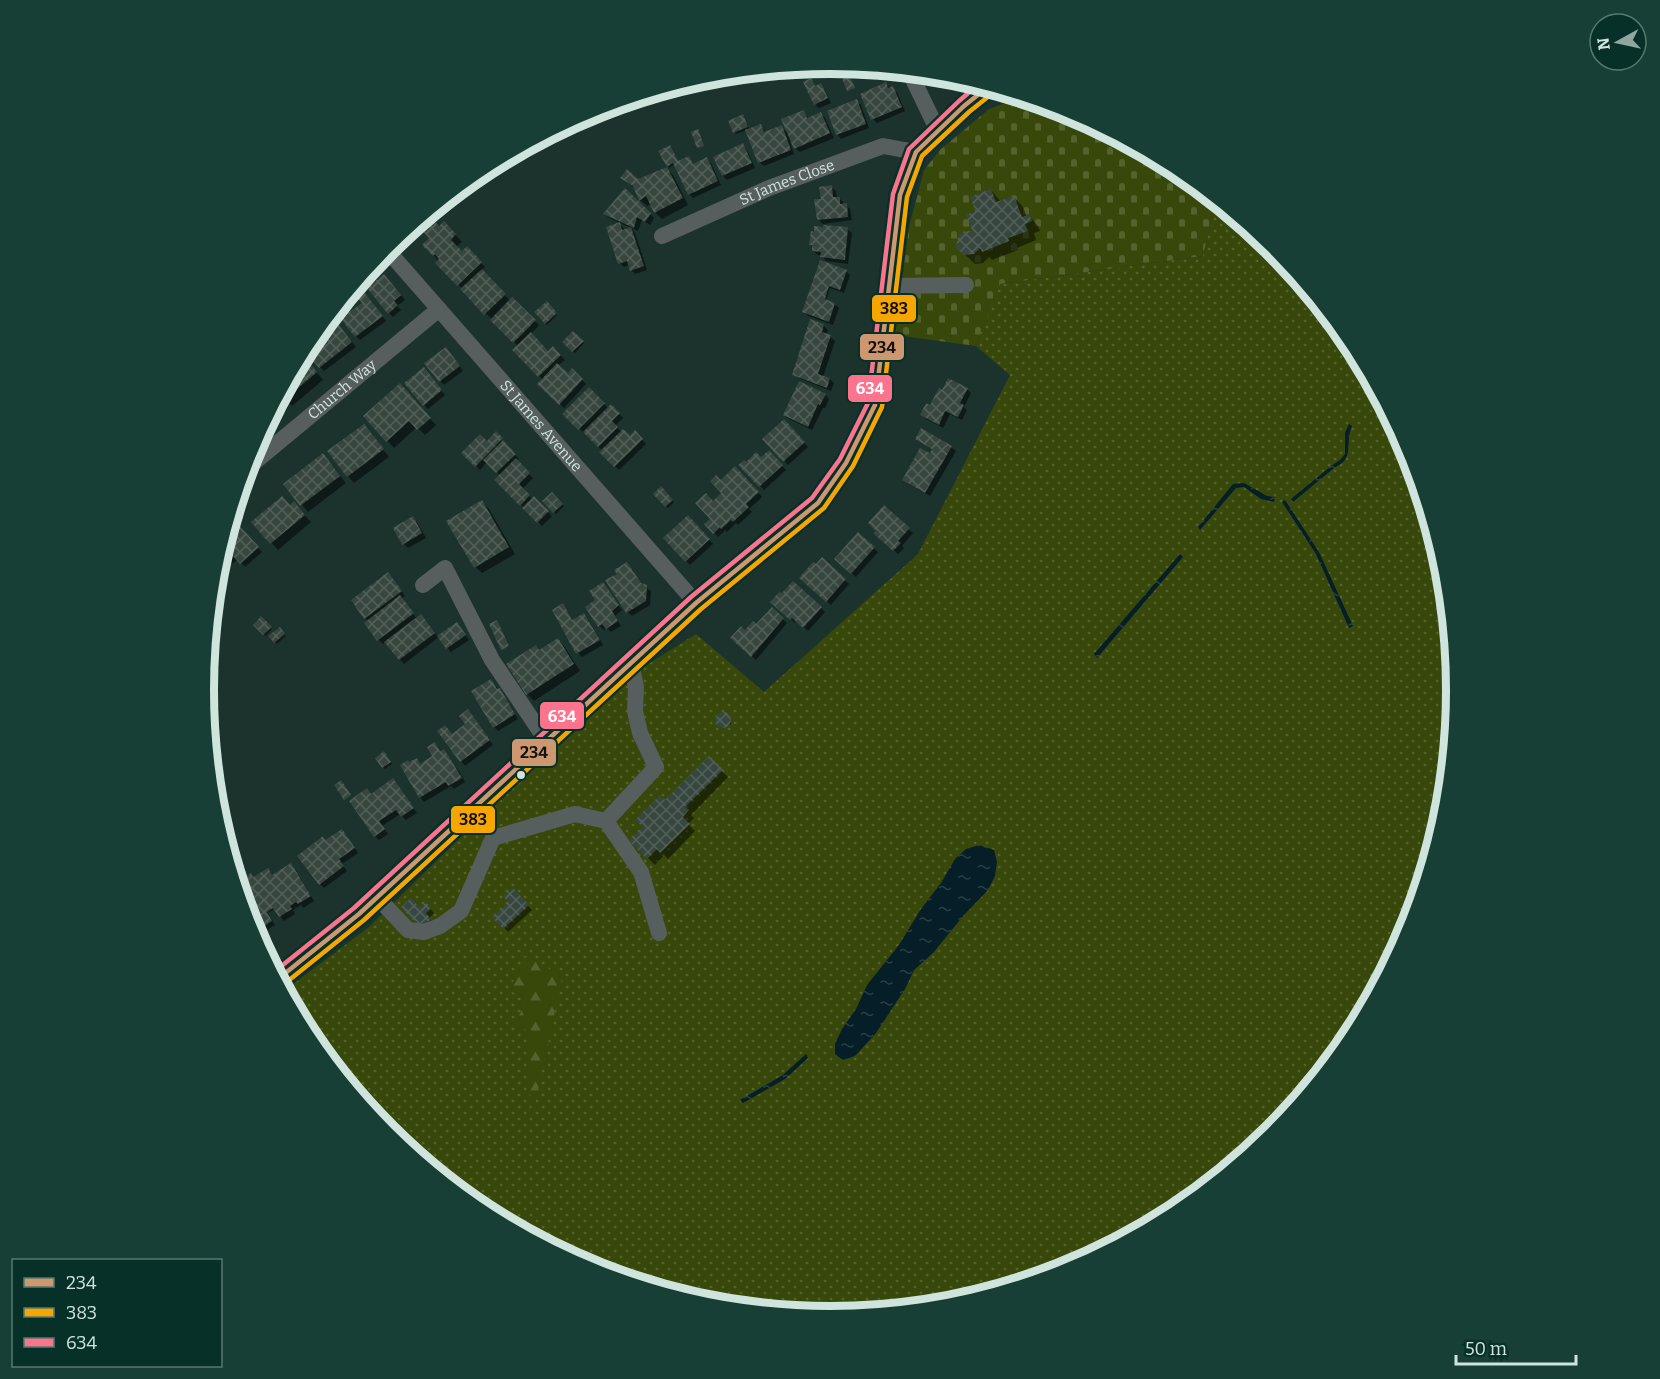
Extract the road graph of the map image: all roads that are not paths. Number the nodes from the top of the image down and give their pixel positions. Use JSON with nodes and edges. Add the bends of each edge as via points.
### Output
{"nodes":[{"id":1,"x":913,"y":79,"type":"edge"},
{"id":2,"x":981,"y":92,"type":"edge"},
{"id":3,"x":938,"y":131,"type":"junction"},
{"id":4,"x":916,"y":152,"type":"junction"},
{"id":5,"x":662,"y":236,"type":"dead end"},
{"id":6,"x":392,"y":256,"type":"edge"},
{"id":7,"x":966,"y":285,"type":"dead end"},
{"id":8,"x":889,"y":286,"type":"junction"},
{"id":9,"x":439,"y":309,"type":"junction"},
{"id":10,"x":259,"y":458,"type":"edge"},
{"id":11,"x":423,"y":585,"type":"dead end"},
{"id":12,"x":696,"y":603,"type":"junction"},
{"id":13,"x":631,"y":663,"type":"junction"},
{"id":14,"x":546,"y":741,"type":"junction"},
{"id":15,"x":606,"y":821,"type":"junction"},
{"id":16,"x":377,"y":897,"type":"junction"},
{"id":17,"x":659,"y":933,"type":"dead end"},
{"id":18,"x":284,"y":974,"type":"edge"}],
"edges":[{"from":1,"to":3,"type":"street"},
{"from":2,"to":3,"type":"main road"},
{"from":3,"to":4,"type":"main road"},
{"from":4,"to":5,"type":"street","name":"St James Close","via":[[883,146],[769,188]]},
{"from":4,"to":8,"type":"main road","via":[[900,195]]},
{"from":6,"to":9,"type":"street","name":"St James Avenue"},
{"from":7,"to":8,"type":"street"},
{"from":8,"to":12,"type":"main road","via":[[875,405],[846,463],[818,503]]},
{"from":9,"to":10,"type":"street","name":"Church Way"},
{"from":9,"to":12,"type":"street","name":"St James Avenue"},
{"from":11,"to":14,"type":"street","via":[[445,568],[492,660]]},
{"from":12,"to":13,"type":"main road"},
{"from":13,"to":14,"type":"main road"},
{"from":13,"to":15,"type":"street","via":[[640,733],[657,767]]},
{"from":14,"to":16,"type":"main road"},
{"from":15,"to":16,"type":"street","via":[[575,814],[493,838],[461,910],[440,926],[424,932],[408,930]]},
{"from":15,"to":17,"type":"street","via":[[641,872]]},
{"from":16,"to":18,"type":"main road"}]}
